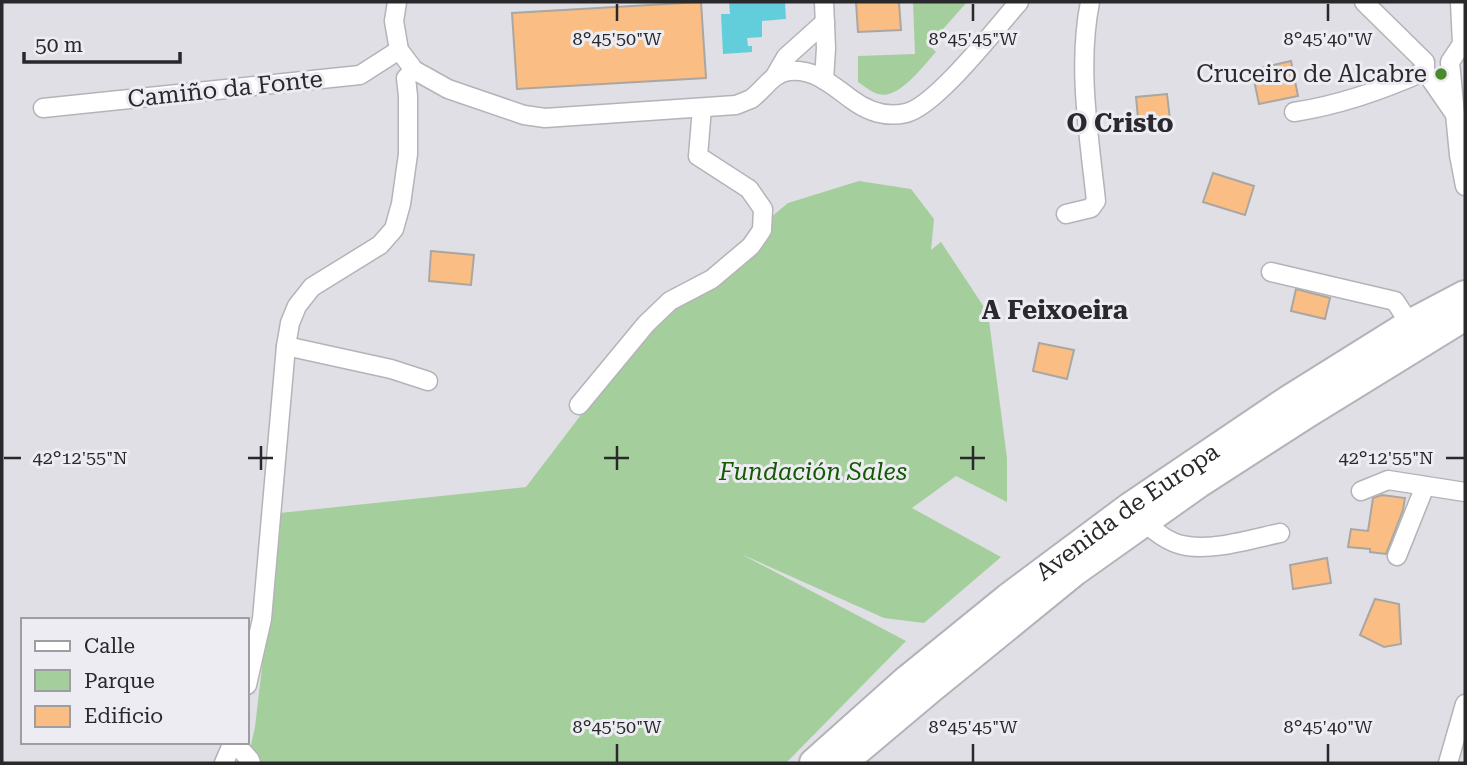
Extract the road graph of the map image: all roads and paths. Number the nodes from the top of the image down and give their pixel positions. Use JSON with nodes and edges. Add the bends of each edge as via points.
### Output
{"nodes":[{"id":1,"x":397,"y":2,"type":"edge"},
{"id":2,"x":824,"y":2,"type":"edge"},
{"id":3,"x":1019,"y":2,"type":"edge"},
{"id":4,"x":1090,"y":2,"type":"edge"},
{"id":5,"x":1364,"y":2,"type":"edge"},
{"id":6,"x":1460,"y":2,"type":"edge"},
{"id":7,"x":825,"y":22,"type":"junction"},
{"id":8,"x":1464,"y":44,"type":"edge"},
{"id":9,"x":399,"y":50,"type":"junction"},
{"id":10,"x":1450,"y":62,"type":"junction"},
{"id":11,"x":1425,"y":66,"type":"junction"},
{"id":12,"x":414,"y":70,"type":"junction"},
{"id":13,"x":775,"y":76,"type":"junction"},
{"id":14,"x":824,"y":80,"type":"junction"},
{"id":15,"x":43,"y":107,"type":"dead end"},
{"id":16,"x":702,"y":108,"type":"junction"},
{"id":17,"x":1294,"y":112,"type":"dead end"},
{"id":18,"x":1454,"y":113,"type":"junction"},
{"id":19,"x":1465,"y":186,"type":"edge"},
{"id":20,"x":1066,"y":214,"type":"dead end"},
{"id":21,"x":1271,"y":272,"type":"dead end"},
{"id":22,"x":1465,"y":295,"type":"edge"},
{"id":23,"x":1465,"y":316,"type":"edge"},
{"id":24,"x":1410,"y":324,"type":"junction"},
{"id":25,"x":286,"y":346,"type":"junction"},
{"id":26,"x":428,"y":381,"type":"dead end"},
{"id":27,"x":579,"y":405,"type":"dead end"},
{"id":28,"x":1425,"y":486,"type":"junction"},
{"id":29,"x":1361,"y":491,"type":"dead end"},
{"id":30,"x":1465,"y":492,"type":"edge"},
{"id":31,"x":1145,"y":523,"type":"junction"},
{"id":32,"x":1280,"y":533,"type":"dead end"},
{"id":33,"x":1397,"y":556,"type":"dead end"},
{"id":34,"x":248,"y":681,"type":"edge"},
{"id":35,"x":1465,"y":704,"type":"edge"},
{"id":36,"x":232,"y":744,"type":"edge"},
{"id":37,"x":235,"y":744,"type":"edge"},
{"id":38,"x":223,"y":763,"type":"edge"},
{"id":39,"x":251,"y":763,"type":"edge"},
{"id":40,"x":814,"y":763,"type":"edge"},
{"id":41,"x":842,"y":763,"type":"edge"},
{"id":42,"x":1448,"y":763,"type":"edge"}],
"edges":[{"from":1,"to":9,"type":"street","via":[[394,21]]},
{"from":2,"to":7,"type":"street"},
{"from":3,"to":14,"type":"street","via":[[960,70],[918,109],[878,114]]},
{"from":4,"to":20,"type":"street","via":[[1083,48],[1096,201],[1091,208]]},
{"from":5,"to":11,"type":"street"},
{"from":6,"to":8,"type":"street"},
{"from":7,"to":13,"type":"street","via":[[786,57]]},
{"from":7,"to":14,"type":"street"},
{"from":8,"to":10,"type":"street"},
{"from":9,"to":12,"type":"street"},
{"from":9,"to":15,"type":"street","name":"Camiño da Fonte","via":[[360,75]]},
{"from":10,"to":11,"type":"street","via":[[1438,59]]},
{"from":10,"to":18,"type":"street"},
{"from":11,"to":17,"type":"street","via":[[1367,95]]},
{"from":11,"to":18,"type":"street"},
{"from":12,"to":16,"type":"street","via":[[448,89],[545,118]]},
{"from":12,"to":25,"type":"street","via":[[406,78],[408,154],[394,229],[380,245],[312,288],[297,306]]},
{"from":13,"to":14,"type":"street","via":[[807,71]]},
{"from":13,"to":16,"type":"street","via":[[736,106]]},
{"from":16,"to":27,"type":"street","via":[[698,156],[749,188],[763,209],[762,230],[751,246],[712,279],[670,300]]},
{"from":18,"to":19,"type":"street"},
{"from":21,"to":24,"type":"street","via":[[1395,301]]},
{"from":22,"to":24,"type":"main road","name":"Avenida de Europa"},
{"from":23,"to":31,"type":"main road","name":"Avenida de Europa","via":[[1199,483]]},
{"from":24,"to":40,"type":"main road","name":"Avenida de Europa","via":[[1130,507],[1008,598]]},
{"from":25,"to":26,"type":"street"},
{"from":25,"to":34,"type":"street","via":[[262,620]]},
{"from":28,"to":29,"type":"street","via":[[1388,480]]},
{"from":28,"to":30,"type":"street"},
{"from":28,"to":33,"type":"street"},
{"from":31,"to":32,"type":"street","via":[[1181,545],[1204,548]]},
{"from":31,"to":41,"type":"main road","name":"Avenida de Europa","via":[[1065,580]]},
{"from":35,"to":42,"type":"street"},
{"from":36,"to":38,"type":"street"},
{"from":37,"to":39,"type":"street"}]}
